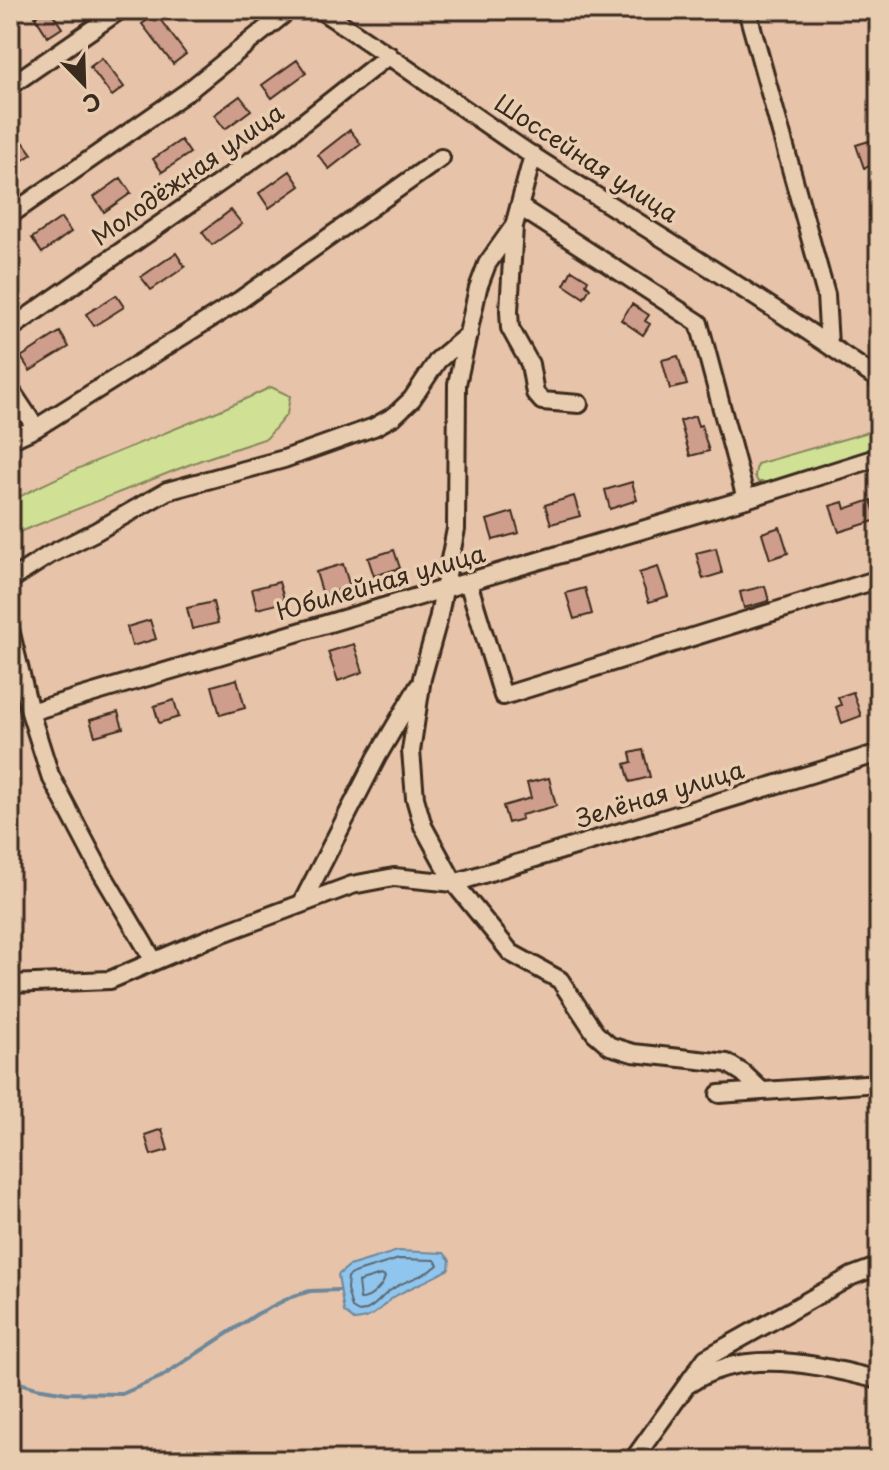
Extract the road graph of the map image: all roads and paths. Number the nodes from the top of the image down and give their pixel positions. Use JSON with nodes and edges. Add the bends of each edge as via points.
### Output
{"nodes":[{"id":1,"x":120,"y":10,"type":"edge"},
{"id":2,"x":289,"y":10,"type":"edge"},
{"id":3,"x":320,"y":10,"type":"edge"},
{"id":4,"x":747,"y":10,"type":"edge"},
{"id":5,"x":389,"y":55,"type":"junction"},
{"id":6,"x":10,"y":86,"type":"edge"},
{"id":7,"x":533,"y":155,"type":"junction"},
{"id":8,"x":441,"y":158,"type":"dead end"},
{"id":9,"x":520,"y":207,"type":"junction"},
{"id":10,"x":10,"y":215,"type":"edge"},
{"id":11,"x":514,"y":226,"type":"junction"},
{"id":12,"x":10,"y":329,"type":"edge"},
{"id":13,"x":469,"y":334,"type":"junction"},
{"id":14,"x":829,"y":345,"type":"junction"},
{"id":15,"x":879,"y":380,"type":"edge"},
{"id":16,"x":10,"y":389,"type":"edge"},
{"id":17,"x":579,"y":404,"type":"dead end"},
{"id":18,"x":36,"y":428,"type":"junction"},
{"id":19,"x":10,"y":440,"type":"edge"},
{"id":20,"x":879,"y":457,"type":"edge"},
{"id":21,"x":746,"y":499,"type":"junction"},
{"id":22,"x":879,"y":579,"type":"edge"},
{"id":23,"x":10,"y":580,"type":"edge"},
{"id":24,"x":468,"y":582,"type":"junction"},
{"id":25,"x":444,"y":589,"type":"junction"},
{"id":26,"x":10,"y":629,"type":"edge"},
{"id":27,"x":422,"y":678,"type":"junction"},
{"id":28,"x":30,"y":712,"type":"junction"},
{"id":29,"x":879,"y":753,"type":"edge"},
{"id":30,"x":454,"y":883,"type":"junction"},
{"id":31,"x":303,"y":901,"type":"junction"},
{"id":32,"x":154,"y":961,"type":"junction"},
{"id":33,"x":10,"y":984,"type":"edge"},
{"id":34,"x":879,"y":1083,"type":"edge"},
{"id":35,"x":762,"y":1091,"type":"junction"},
{"id":36,"x":719,"y":1094,"type":"dead end"},
{"id":37,"x":879,"y":1266,"type":"edge"},
{"id":38,"x":879,"y":1380,"type":"edge"},
{"id":39,"x":681,"y":1390,"type":"junction"},
{"id":40,"x":633,"y":1460,"type":"edge"}],
"edges":[{"from":1,"to":6,"type":"street"},
{"from":2,"to":10,"type":"street","via":[[187,92]]},
{"from":3,"to":5,"type":"street","name":"Шоссейная улица"},
{"from":4,"to":14,"type":"street","via":[[826,295]]},
{"from":5,"to":7,"type":"street","name":"Шоссейная улица"},
{"from":5,"to":12,"type":"street","name":"Молодёжная улица","via":[[281,140]]},
{"from":7,"to":9,"type":"street"},
{"from":7,"to":14,"type":"street","name":"Шоссейная улица"},
{"from":8,"to":18,"type":"street","via":[[240,300]]},
{"from":9,"to":11,"type":"street"},
{"from":9,"to":21,"type":"street","via":[[699,323]]},
{"from":11,"to":13,"type":"street","via":[[487,264]]},
{"from":11,"to":17,"type":"street","via":[[510,328],[542,401]]},
{"from":13,"to":23,"type":"street","via":[[438,360],[412,399],[374,427],[167,491]]},
{"from":13,"to":25,"type":"street","via":[[457,384],[456,529]]},
{"from":14,"to":15,"type":"street","name":"Шоссейная улица"},
{"from":16,"to":18,"type":"street"},
{"from":18,"to":19,"type":"street"},
{"from":20,"to":21,"type":"street","name":"Юбилейная улица"},
{"from":21,"to":24,"type":"street","name":"Юбилейная улица"},
{"from":22,"to":24,"type":"street","via":[[503,696]]},
{"from":24,"to":25,"type":"street","name":"Юбилейная улица"},
{"from":25,"to":27,"type":"street"},
{"from":25,"to":28,"type":"street","name":"Юбилейная улица"},
{"from":26,"to":28,"type":"street"},
{"from":27,"to":30,"type":"street","via":[[411,751],[415,798],[423,826]]},
{"from":27,"to":31,"type":"street"},
{"from":28,"to":32,"type":"street","via":[[50,775]]},
{"from":29,"to":30,"type":"street","name":"Зелёная улица"},
{"from":30,"to":31,"type":"street","via":[[394,877]]},
{"from":30,"to":35,"type":"street","via":[[511,953],[560,980],[595,1033],[610,1046],[727,1063]]},
{"from":31,"to":32,"type":"street"},
{"from":32,"to":33,"type":"street","via":[[110,980]]},
{"from":34,"to":35,"type":"street"},
{"from":35,"to":36,"type":"street"},
{"from":37,"to":39,"type":"street","via":[[706,1358]]},
{"from":38,"to":39,"type":"street","via":[[775,1361],[731,1367]]},
{"from":39,"to":40,"type":"street"}]}
